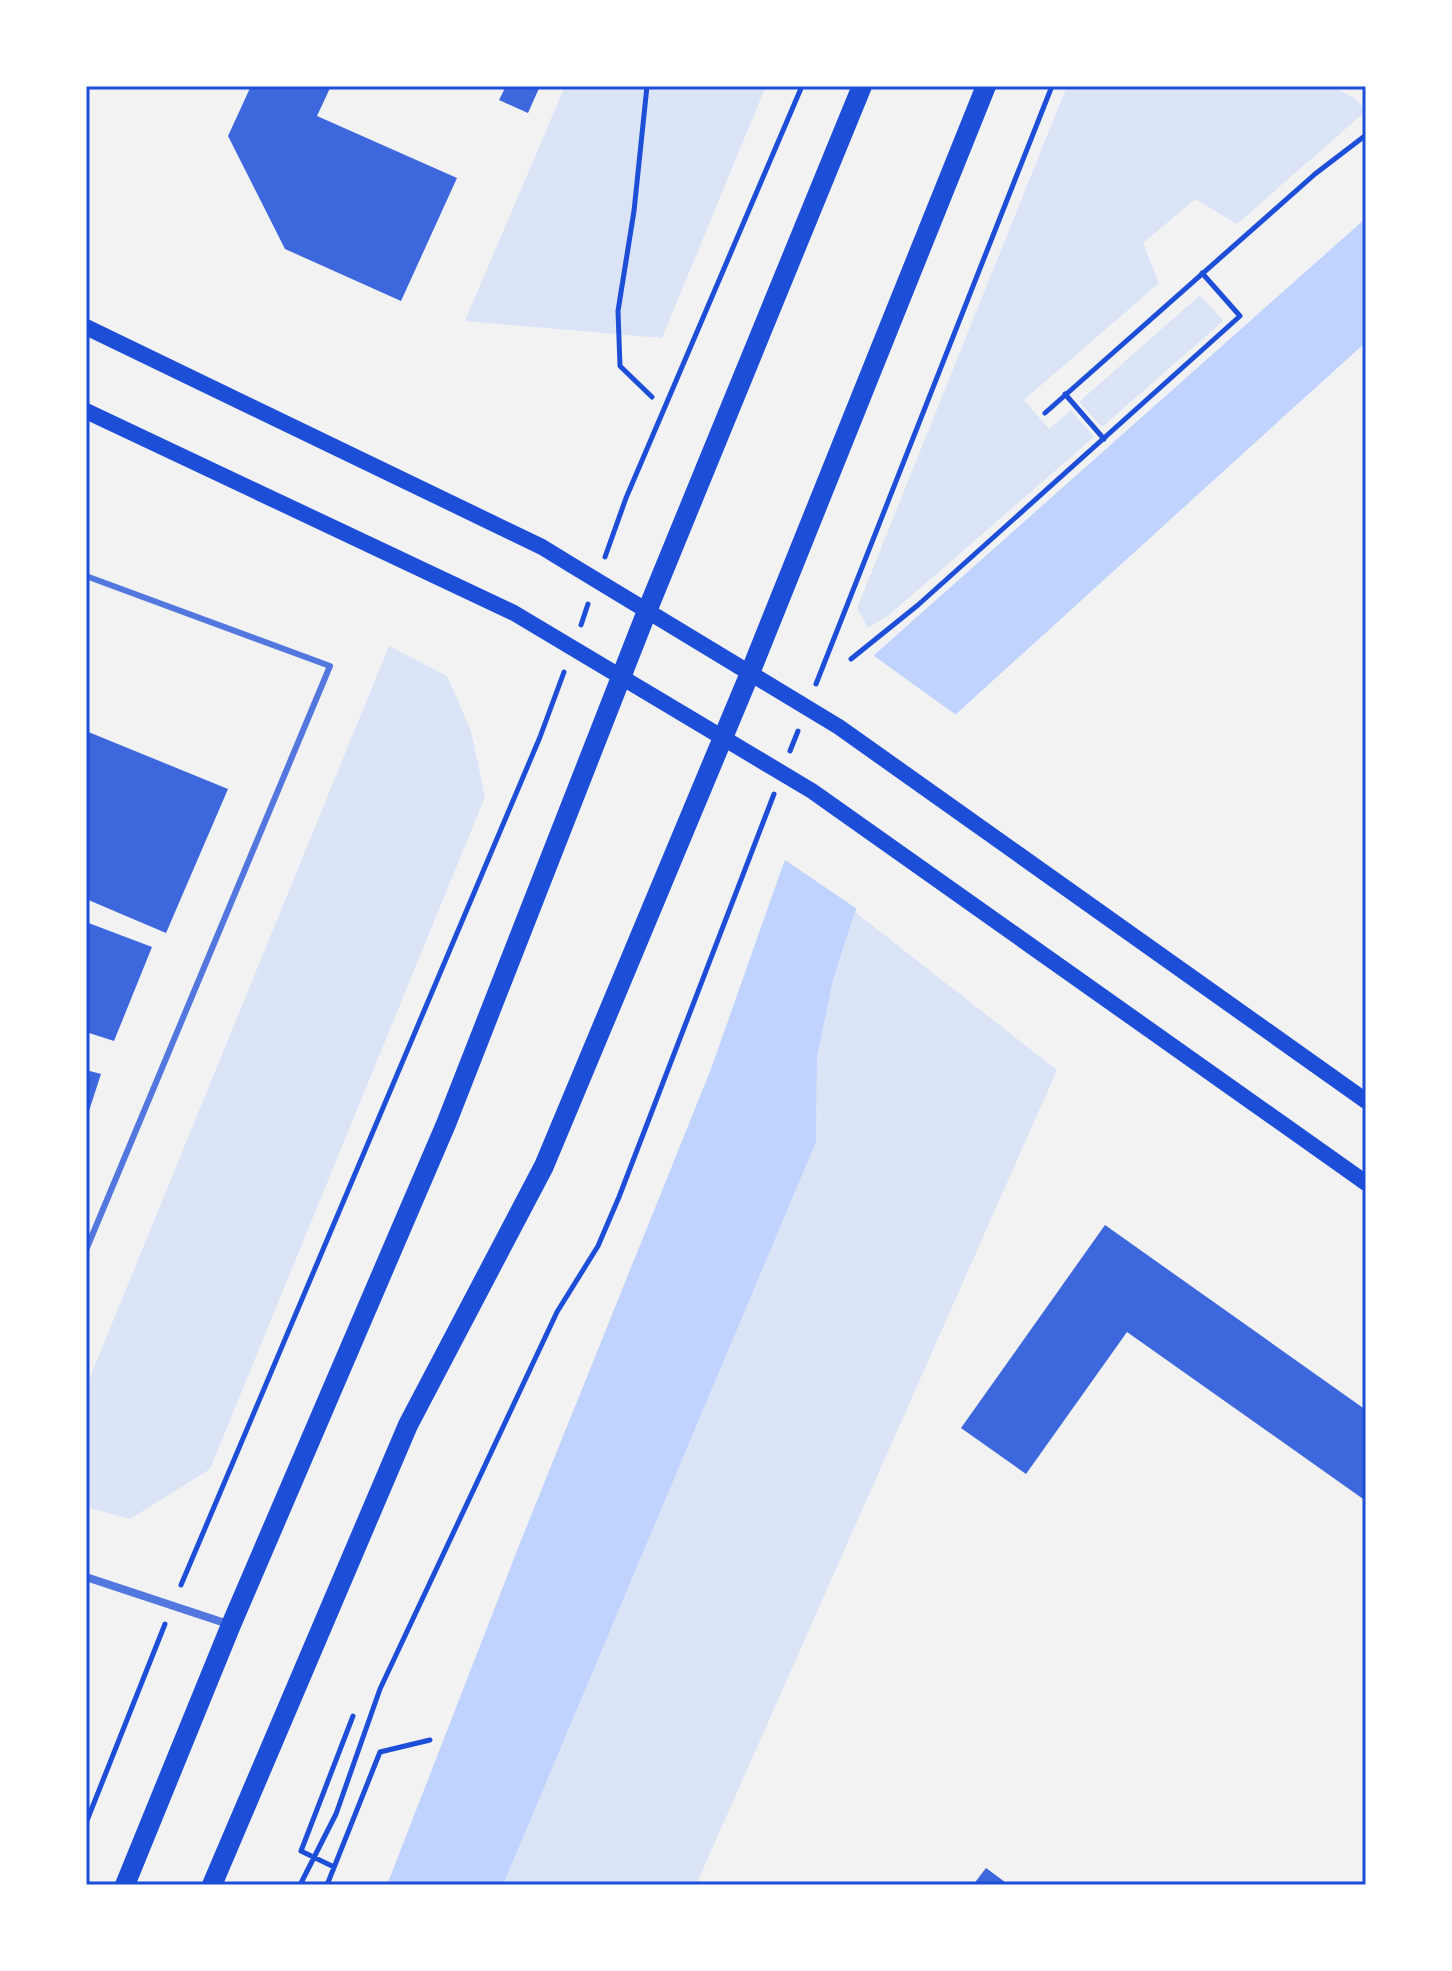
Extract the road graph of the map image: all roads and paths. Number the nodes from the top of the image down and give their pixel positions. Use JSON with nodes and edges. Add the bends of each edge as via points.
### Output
{"nodes":[{"id":1,"x":647,"y":86,"type":"edge"},
{"id":2,"x":802,"y":86,"type":"edge"},
{"id":3,"x":862,"y":86,"type":"edge"},
{"id":4,"x":986,"y":86,"type":"edge"},
{"id":5,"x":1052,"y":86,"type":"edge"},
{"id":6,"x":1366,"y":135,"type":"edge"},
{"id":7,"x":1202,"y":273,"type":"junction"},
{"id":8,"x":86,"y":327,"type":"edge"},
{"id":9,"x":1065,"y":394,"type":"junction"},
{"id":10,"x":652,"y":397,"type":"dead end"},
{"id":11,"x":86,"y":411,"type":"edge"},
{"id":12,"x":1045,"y":413,"type":"dead end"},
{"id":13,"x":1104,"y":439,"type":"junction"},
{"id":14,"x":86,"y":576,"type":"edge"},
{"id":15,"x":597,"y":580,"type":"junction"},
{"id":16,"x":647,"y":611,"type":"junction"},
{"id":17,"x":572,"y":648,"type":"junction"},
{"id":18,"x":851,"y":659,"type":"dead end"},
{"id":19,"x":750,"y":673,"type":"junction"},
{"id":20,"x":621,"y":677,"type":"junction"},
{"id":21,"x":807,"y":708,"type":"junction"},
{"id":22,"x":723,"y":737,"type":"junction"},
{"id":23,"x":782,"y":772,"type":"junction"},
{"id":24,"x":1366,"y":1101,"type":"edge"},
{"id":25,"x":1366,"y":1183,"type":"edge"},
{"id":26,"x":86,"y":1250,"type":"edge"},
{"id":27,"x":86,"y":1577,"type":"edge"},
{"id":28,"x":172,"y":1607,"type":"junction"},
{"id":29,"x":231,"y":1625,"type":"junction"},
{"id":30,"x":353,"y":1716,"type":"dead end"},
{"id":31,"x":430,"y":1740,"type":"dead end"},
{"id":32,"x":86,"y":1823,"type":"edge"},
{"id":33,"x":314,"y":1857,"type":"junction"},
{"id":34,"x":334,"y":1867,"type":"junction"},
{"id":35,"x":125,"y":1885,"type":"edge"},
{"id":36,"x":212,"y":1885,"type":"edge"},
{"id":37,"x":300,"y":1885,"type":"edge"},
{"id":38,"x":327,"y":1885,"type":"edge"}],
"edges":[{"from":1,"to":10,"type":"path","via":[[618,311],[620,366]]},
{"from":2,"to":15,"type":"path","via":[[626,498]]},
{"from":3,"to":16,"type":"main road"},
{"from":4,"to":19,"type":"main road"},
{"from":5,"to":21,"type":"path"},
{"from":6,"to":7,"type":"path"},
{"from":7,"to":9,"type":"path"},
{"from":7,"to":13,"type":"path","via":[[1240,316]]},
{"from":8,"to":15,"type":"main road","via":[[542,547]]},
{"from":9,"to":12,"type":"path"},
{"from":9,"to":13,"type":"path"},
{"from":11,"to":17,"type":"main road","via":[[514,613]]},
{"from":13,"to":18,"type":"path"},
{"from":14,"to":26,"type":"lane","via":[[330,666]]},
{"from":15,"to":16,"type":"main road"},
{"from":15,"to":17,"type":"path"},
{"from":16,"to":19,"type":"main road"},
{"from":16,"to":20,"type":"main road"},
{"from":17,"to":20,"type":"main road"},
{"from":17,"to":28,"type":"path","via":[[540,737]]},
{"from":19,"to":21,"type":"main road"},
{"from":19,"to":22,"type":"main road"},
{"from":20,"to":22,"type":"main road"},
{"from":20,"to":29,"type":"main road","via":[[446,1124]]},
{"from":21,"to":23,"type":"path"},
{"from":21,"to":24,"type":"main road"},
{"from":22,"to":23,"type":"main road"},
{"from":22,"to":36,"type":"main road","via":[[544,1166],[408,1425]]},
{"from":23,"to":25,"type":"main road"},
{"from":23,"to":33,"type":"path","via":[[614,1209],[557,1312],[380,1689],[336,1814]]},
{"from":27,"to":28,"type":"street"},
{"from":28,"to":29,"type":"street"},
{"from":28,"to":32,"type":"path"},
{"from":29,"to":35,"type":"main road"},
{"from":30,"to":33,"type":"path","via":[[301,1851]]},
{"from":31,"to":34,"type":"path","via":[[380,1752]]},
{"from":33,"to":34,"type":"path"},
{"from":33,"to":37,"type":"path"},
{"from":34,"to":38,"type":"path"}]}
